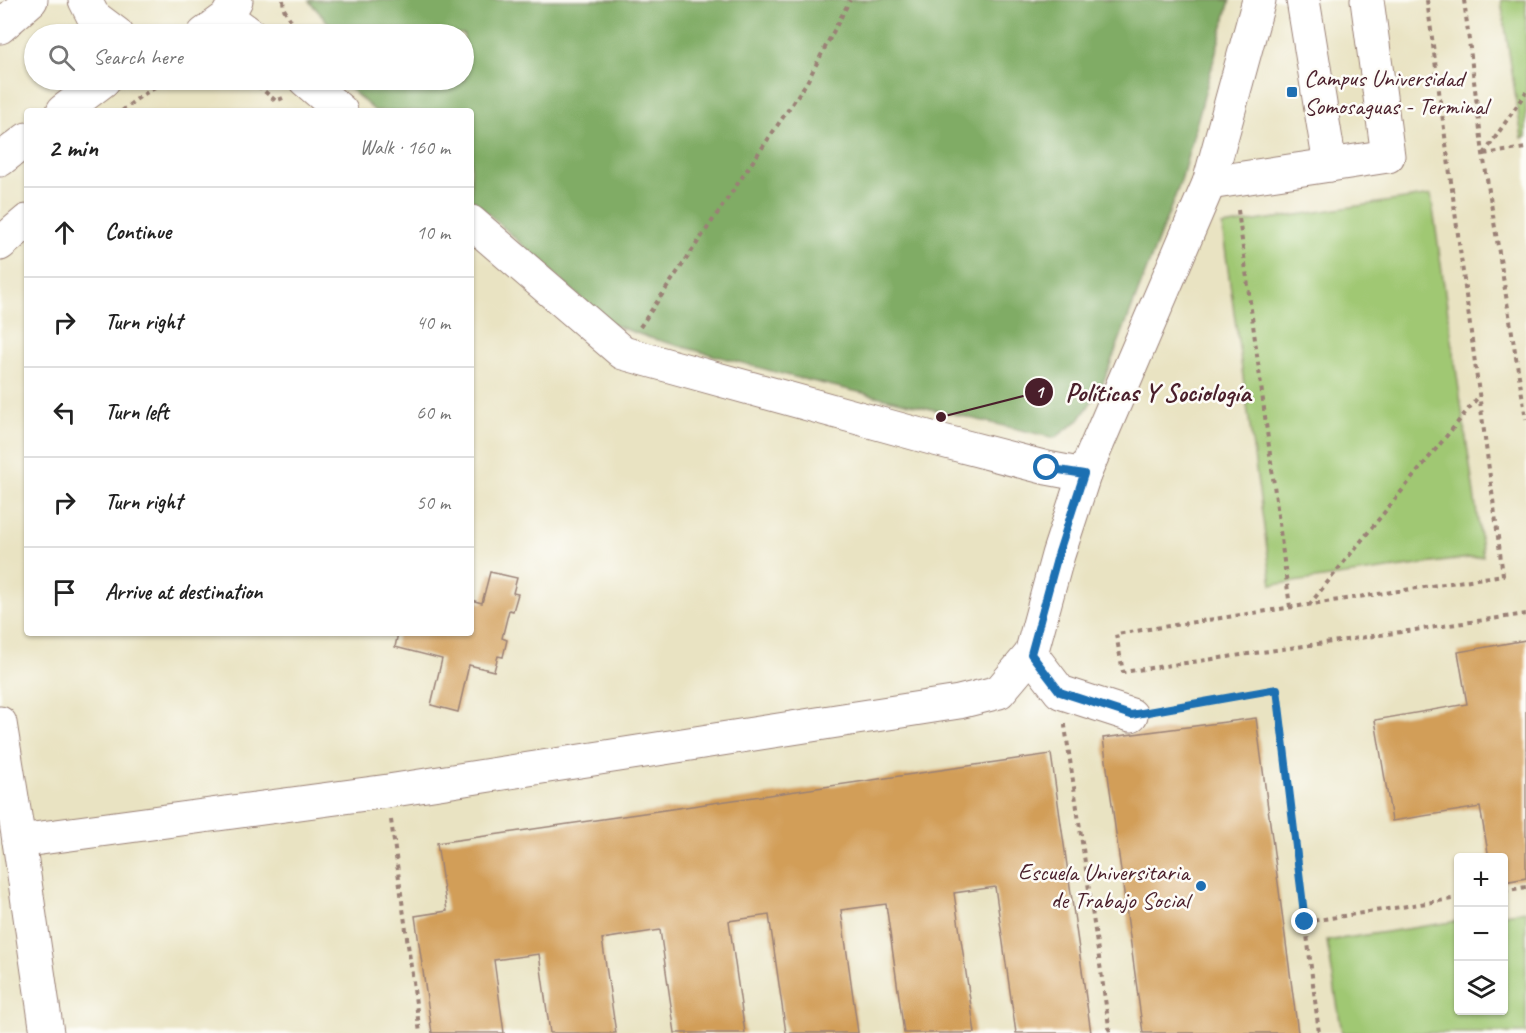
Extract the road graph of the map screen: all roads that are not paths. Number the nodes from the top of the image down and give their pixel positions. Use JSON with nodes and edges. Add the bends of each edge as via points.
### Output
{"nodes":[{"id":1,"x":31,"y":0,"type":"edge"},
{"id":2,"x":85,"y":0,"type":"edge"},
{"id":3,"x":1259,"y":0,"type":"edge"},
{"id":4,"x":1303,"y":0,"type":"edge"},
{"id":5,"x":1367,"y":0,"type":"edge"},
{"id":6,"x":104,"y":24,"type":"edge"},
{"id":7,"x":0,"y":27,"type":"edge"},
{"id":8,"x":91,"y":90,"type":"edge"},
{"id":9,"x":315,"y":90,"type":"edge"},
{"id":10,"x":67,"y":108,"type":"edge"},
{"id":11,"x":333,"y":108,"type":"edge"},
{"id":12,"x":24,"y":141,"type":"edge"},
{"id":13,"x":0,"y":160,"type":"edge"},
{"id":14,"x":1330,"y":165,"type":"junction"},
{"id":15,"x":1222,"y":181,"type":"junction"},
{"id":16,"x":24,"y":224,"type":"edge"},
{"id":17,"x":476,"y":236,"type":"edge"},
{"id":18,"x":0,"y":244,"type":"edge"},
{"id":19,"x":1084,"y":474,"type":"junction"},
{"id":20,"x":1031,"y":654,"type":"junction"},
{"id":21,"x":1131,"y":715,"type":"road end"},
{"id":22,"x":0,"y":723,"type":"edge"},
{"id":23,"x":19,"y":841,"type":"junction"},
{"id":24,"x":47,"y":1033,"type":"edge"}],
"edges":[{"from":1,"to":7,"type":"street"},
{"from":2,"to":6,"type":"street","via":[[93,16]]},
{"from":3,"to":15,"type":"street"},
{"from":4,"to":14,"type":"street"},
{"from":5,"to":14,"type":"street","via":[[1388,156]]},
{"from":8,"to":10,"type":"street"},
{"from":9,"to":11,"type":"street"},
{"from":12,"to":13,"type":"street"},
{"from":14,"to":15,"type":"street"},
{"from":15,"to":19,"type":"street"},
{"from":16,"to":18,"type":"street"},
{"from":17,"to":19,"type":"street","via":[[623,353],[935,439]]},
{"from":19,"to":20,"type":"street"},
{"from":20,"to":21,"type":"street","via":[[1060,692]]},
{"from":20,"to":23,"type":"street","via":[[999,692],[959,702],[388,791]]},
{"from":22,"to":23,"type":"street"},
{"from":23,"to":24,"type":"street"}]}
